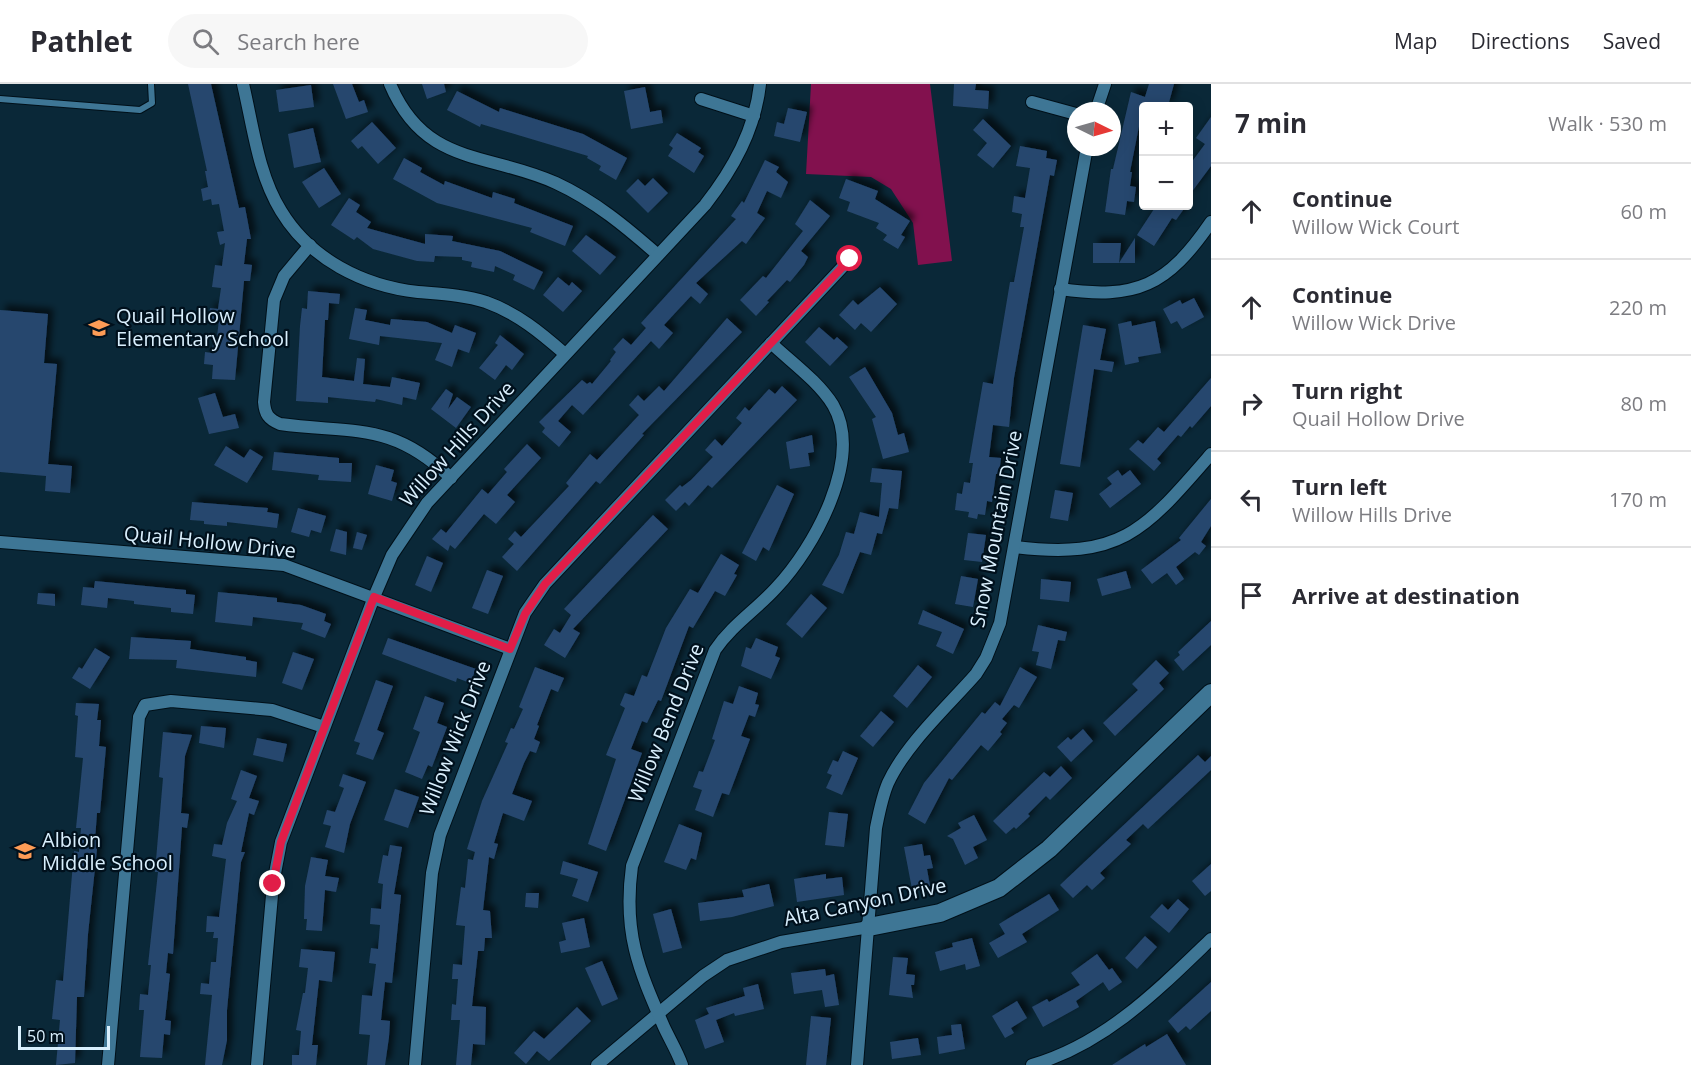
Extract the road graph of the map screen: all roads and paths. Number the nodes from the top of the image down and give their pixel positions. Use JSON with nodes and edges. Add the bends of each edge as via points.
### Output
{"nodes":[{"id":1,"x":151,"y":84,"type":"edge"},
{"id":2,"x":243,"y":84,"type":"edge"},
{"id":3,"x":390,"y":84,"type":"edge"},
{"id":4,"x":760,"y":84,"type":"edge"},
{"id":5,"x":1105,"y":84,"type":"edge"},
{"id":6,"x":0,"y":99,"type":"edge"},
{"id":7,"x":701,"y":99,"type":"dead end"},
{"id":8,"x":1032,"y":102,"type":"dead end"},
{"id":9,"x":1098,"y":102,"type":"edge"},
{"id":10,"x":1067,"y":112,"type":"edge"},
{"id":11,"x":753,"y":116,"type":"junction"},
{"id":12,"x":1085,"y":156,"type":"edge"},
{"id":13,"x":1211,"y":222,"type":"edge"},
{"id":14,"x":310,"y":245,"type":"junction"},
{"id":15,"x":658,"y":255,"type":"junction"},
{"id":16,"x":850,"y":259,"type":"dead end"},
{"id":17,"x":1060,"y":289,"type":"junction"},
{"id":18,"x":771,"y":343,"type":"junction"},
{"id":19,"x":565,"y":354,"type":"junction"},
{"id":20,"x":1211,"y":454,"type":"edge"},
{"id":21,"x":451,"y":478,"type":"junction"},
{"id":22,"x":0,"y":542,"type":"edge"},
{"id":23,"x":1015,"y":547,"type":"junction"},
{"id":24,"x":374,"y":597,"type":"junction"},
{"id":25,"x":510,"y":649,"type":"junction"},
{"id":26,"x":1211,"y":693,"type":"edge"},
{"id":27,"x":324,"y":727,"type":"junction"},
{"id":28,"x":869,"y":927,"type":"junction"},
{"id":29,"x":1211,"y":939,"type":"edge"},
{"id":30,"x":659,"y":1012,"type":"junction"},
{"id":31,"x":108,"y":1065,"type":"edge"},
{"id":32,"x":257,"y":1065,"type":"edge"},
{"id":33,"x":416,"y":1065,"type":"edge"},
{"id":34,"x":597,"y":1065,"type":"edge"},
{"id":35,"x":682,"y":1065,"type":"edge"},
{"id":36,"x":857,"y":1065,"type":"edge"},
{"id":37,"x":1032,"y":1065,"type":"edge"}],
"edges":[{"from":1,"to":6,"type":"lane","via":[[152,104],[140,110]]},
{"from":2,"to":14,"type":"street","via":[[270,190],[280,211]]},
{"from":3,"to":15,"type":"street","via":[[410,119],[440,144],[458,154],[528,172],[577,194],[623,224]]},
{"from":4,"to":11,"type":"street","name":"Willow Hills Drive"},
{"from":5,"to":9,"type":"street"},
{"from":7,"to":11,"type":"street"},
{"from":8,"to":10,"type":"street"},
{"from":11,"to":15,"type":"street","name":"Willow Hills Drive","via":[[746,139],[721,184]]},
{"from":12,"to":17,"type":"street","name":"Snow Mountain Drive"},
{"from":13,"to":17,"type":"street","via":[[1179,264],[1145,286],[1111,294]]},
{"from":14,"to":19,"type":"street","via":[[349,273],[380,285],[462,296],[504,309],[538,330]]},
{"from":14,"to":21,"type":"street","via":[[284,276],[274,300],[265,413],[280,424],[361,431],[399,440],[418,450]]},
{"from":15,"to":19,"type":"street","name":"Willow Hills Drive"},
{"from":16,"to":18,"type":"street","name":"Willow Wick Drive"},
{"from":17,"to":23,"type":"street","name":"Snow Mountain Drive"},
{"from":18,"to":25,"type":"street","name":"Willow Wick Drive","via":[[545,584],[525,614]]},
{"from":18,"to":30,"type":"street","name":"Willow Bend Drive","via":[[832,405],[843,435],[843,461],[836,486],[800,560],[776,589],[725,635],[715,650],[640,839],[632,866],[628,922],[640,970]]},
{"from":19,"to":21,"type":"street","name":"Willow Hills Drive"},
{"from":20,"to":23,"type":"street","via":[[1153,518],[1131,534],[1081,550],[1054,552]]},
{"from":21,"to":24,"type":"street","name":"Willow Hills Drive","via":[[404,535]]},
{"from":22,"to":24,"type":"street","name":"Quail Hollow Drive","via":[[284,565]]},
{"from":23,"to":28,"type":"street","name":"Snow Mountain Drive","via":[[1000,623],[986,658],[899,764],[888,784],[876,828]]},
{"from":24,"to":25,"type":"street","name":"Quail Hollow Drive"},
{"from":24,"to":27,"type":"street","name":"Willow Hills Drive"},
{"from":25,"to":33,"type":"street","name":"Willow Wick Drive","via":[[446,816],[435,855]]},
{"from":26,"to":28,"type":"street","name":"Alta Canyon Drive","via":[[1049,849],[999,888],[940,913]]},
{"from":27,"to":31,"type":"street","via":[[273,710],[171,701],[145,705],[139,717]]},
{"from":27,"to":32,"type":"street","name":"Willow Hills Drive","via":[[276,865]]},
{"from":28,"to":30,"type":"street","name":"Alta Canyon Drive","via":[[750,950],[703,976]]},
{"from":28,"to":36,"type":"street","name":"Snow Mountain Drive"},
{"from":29,"to":37,"type":"street","via":[[1120,1021],[1083,1044]]},
{"from":30,"to":34,"type":"street","name":"Alta Canyon Drive"},
{"from":30,"to":35,"type":"street","name":"Willow Bend Drive"}]}
